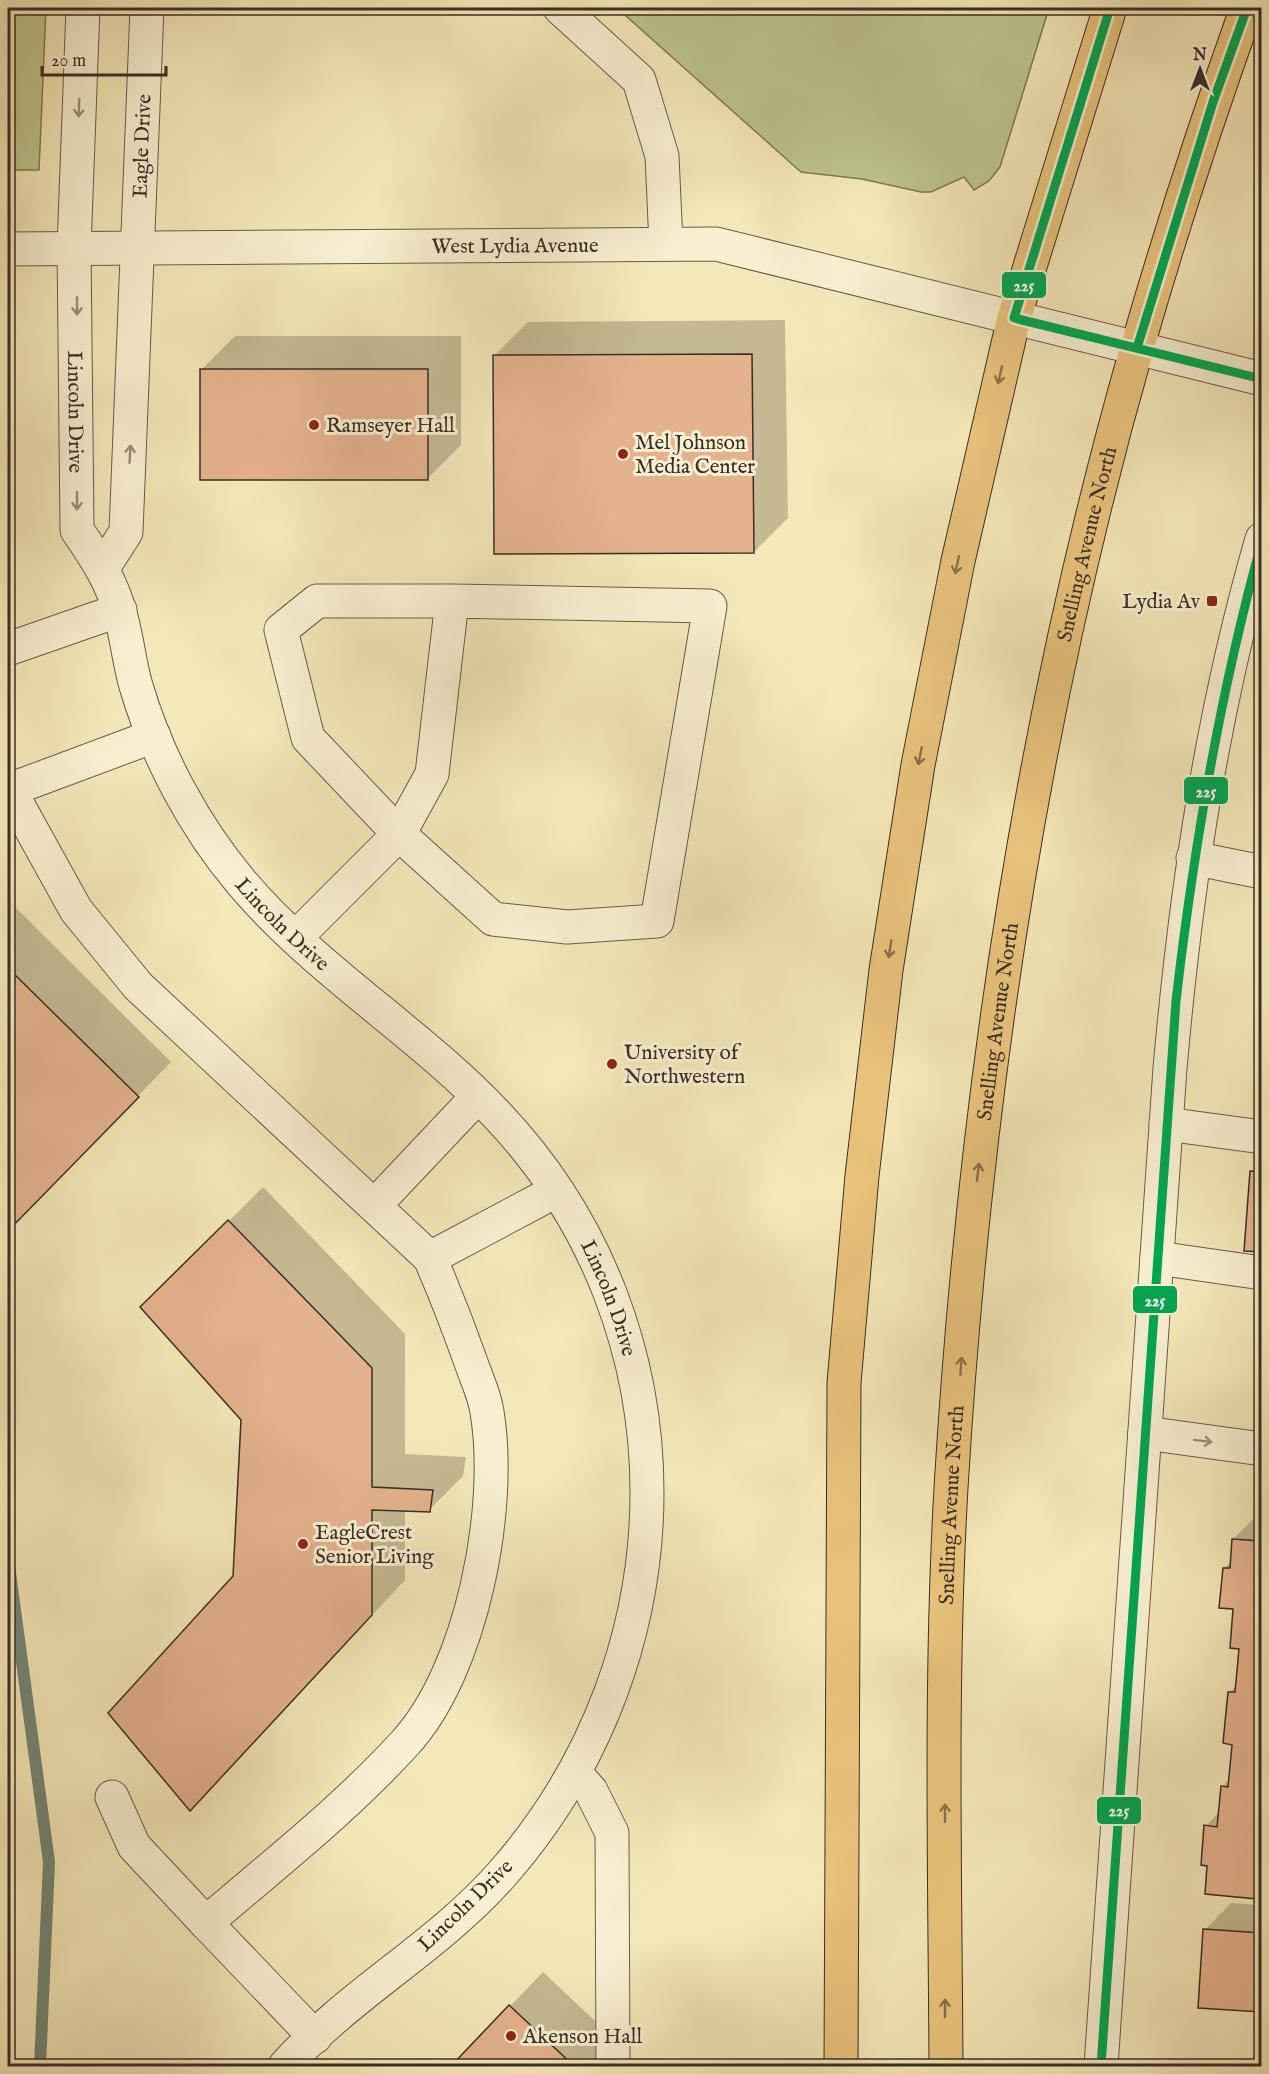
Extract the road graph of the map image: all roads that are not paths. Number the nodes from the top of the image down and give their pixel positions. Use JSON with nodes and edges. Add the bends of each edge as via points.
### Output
{"nodes":[{"id":1,"x":83,"y":8,"type":"edge"},
{"id":2,"x":147,"y":8,"type":"edge"},
{"id":3,"x":560,"y":8,"type":"edge"},
{"id":4,"x":1110,"y":8,"type":"edge"},
{"id":5,"x":1247,"y":8,"type":"edge"},
{"id":6,"x":666,"y":244,"type":"junction"},
{"id":7,"x":74,"y":248,"type":"junction"},
{"id":8,"x":138,"y":248,"type":"junction"},
{"id":9,"x":8,"y":249,"type":"edge"},
{"id":10,"x":1014,"y":318,"type":"junction"},
{"id":11,"x":1137,"y":348,"type":"junction"},
{"id":12,"x":1262,"y":379,"type":"edge"},
{"id":13,"x":1262,"y":539,"type":"edge"},
{"id":14,"x":103,"y":568,"type":"junction"},
{"id":15,"x":452,"y":601,"type":"junction"},
{"id":16,"x":120,"y":610,"type":"junction"},
{"id":17,"x":8,"y":650,"type":"edge"},
{"id":18,"x":154,"y":736,"type":"junction"},
{"id":19,"x":8,"y":789,"type":"edge"},
{"id":20,"x":399,"y":834,"type":"junction"},
{"id":21,"x":1193,"y":858,"type":"junction"},
{"id":22,"x":1262,"y":872,"type":"edge"},
{"id":23,"x":296,"y":937,"type":"junction"},
{"id":24,"x":478,"y":1096,"type":"junction"},
{"id":25,"x":1166,"y":1124,"type":"junction"},
{"id":26,"x":1262,"y":1137,"type":"edge"},
{"id":27,"x":556,"y":1191,"type":"junction"},
{"id":28,"x":375,"y":1205,"type":"junction"},
{"id":29,"x":430,"y":1258,"type":"junction"},
{"id":30,"x":1157,"y":1258,"type":"junction"},
{"id":31,"x":1262,"y":1273,"type":"edge"},
{"id":32,"x":1145,"y":1433,"type":"junction"},
{"id":33,"x":1262,"y":1449,"type":"edge"},
{"id":34,"x":575,"y":1773,"type":"junction"},
{"id":35,"x":111,"y":1797,"type":"dead end"},
{"id":36,"x":206,"y":1923,"type":"junction"},
{"id":37,"x":315,"y":2037,"type":"junction"},
{"id":38,"x":285,"y":2067,"type":"edge"},
{"id":39,"x":613,"y":2067,"type":"edge"},
{"id":40,"x":841,"y":2067,"type":"edge"},
{"id":41,"x":945,"y":2067,"type":"edge"},
{"id":42,"x":1101,"y":2067,"type":"edge"}],
"edges":[{"from":1,"to":7,"type":"street","one_way":true},
{"from":2,"to":8,"type":"street","name":"Eagle Drive"},
{"from":3,"to":6,"type":"street","via":[[639,80],[662,156]]},
{"from":4,"to":10,"type":"highway"},
{"from":5,"to":11,"type":"highway","name":"Snelling Avenue North","via":[[1213,102]]},
{"from":6,"to":8,"type":"street","name":"West Lydia Avenue"},
{"from":6,"to":10,"type":"street","name":"West Lydia Avenue","via":[[716,244]]},
{"from":7,"to":8,"type":"street","name":"West Lydia Avenue"},
{"from":7,"to":9,"type":"street","name":"West Lydia Avenue"},
{"from":7,"to":14,"type":"street","name":"Lincoln Drive","one_way":true,"via":[[77,530]]},
{"from":14,"to":8,"type":"street","one_way":true,"via":[[126,532]]},
{"from":10,"to":11,"type":"street","name":"West Lydia Avenue"},
{"from":10,"to":40,"type":"highway","one_way":true,"via":[[958,561],[918,765],[886,970],[862,1176],[844,1383]]},
{"from":11,"to":12,"type":"street","name":"West Lydia Avenue"},
{"from":41,"to":11,"type":"highway","name":"Snelling Avenue North","one_way":true,"via":[[945,1674],[951,1490],[973,1212],[995,1029],[1024,846],[1101,483]]},
{"from":13,"to":21,"type":"street","via":[[1238,622]]},
{"from":14,"to":16,"type":"street","name":"Lincoln Drive"},
{"from":15,"to":20,"type":"street","via":[[432,774]]},
{"from":15,"to":20,"type":"street","via":[[317,601],[281,630],[308,738]]},
{"from":15,"to":20,"type":"street","via":[[710,606],[657,921],[567,927],[493,919]]},
{"from":16,"to":17,"type":"street"},
{"from":16,"to":18,"type":"street","name":"Lincoln Drive","via":[[135,684]]},
{"from":18,"to":19,"type":"street"},
{"from":18,"to":23,"type":"street","name":"Lincoln Drive","via":[[197,822],[242,883]]},
{"from":19,"to":28,"type":"street","via":[[76,910],[138,986]]},
{"from":20,"to":23,"type":"street"},
{"from":21,"to":22,"type":"street"},
{"from":21,"to":25,"type":"street","via":[[1182,934]]},
{"from":23,"to":24,"type":"street","name":"Lincoln Drive"},
{"from":24,"to":27,"type":"street","name":"Lincoln Drive"},
{"from":24,"to":28,"type":"street"},
{"from":25,"to":26,"type":"street"},
{"from":25,"to":30,"type":"street"},
{"from":27,"to":29,"type":"street"},
{"from":27,"to":34,"type":"street","name":"Lincoln Drive","via":[[586,1241],[616,1311],[637,1384],[647,1459],[647,1535],[637,1610],[616,1683]]},
{"from":28,"to":29,"type":"street"},
{"from":29,"to":36,"type":"street","via":[[455,1316],[487,1410],[492,1462],[482,1562],[472,1614],[432,1706],[406,1742],[340,1807]]},
{"from":30,"to":31,"type":"street"},
{"from":30,"to":32,"type":"street"},
{"from":32,"to":33,"type":"street","one_way":true},
{"from":32,"to":42,"type":"street"},
{"from":34,"to":37,"type":"street","name":"Lincoln Drive","via":[[547,1818],[500,1877],[445,1929]]},
{"from":34,"to":39,"type":"street","via":[[591,1791],[612,1833]]},
{"from":35,"to":36,"type":"street","via":[[134,1846]]},
{"from":36,"to":37,"type":"street"},
{"from":37,"to":38,"type":"street","name":"Lincoln Drive"}]}
